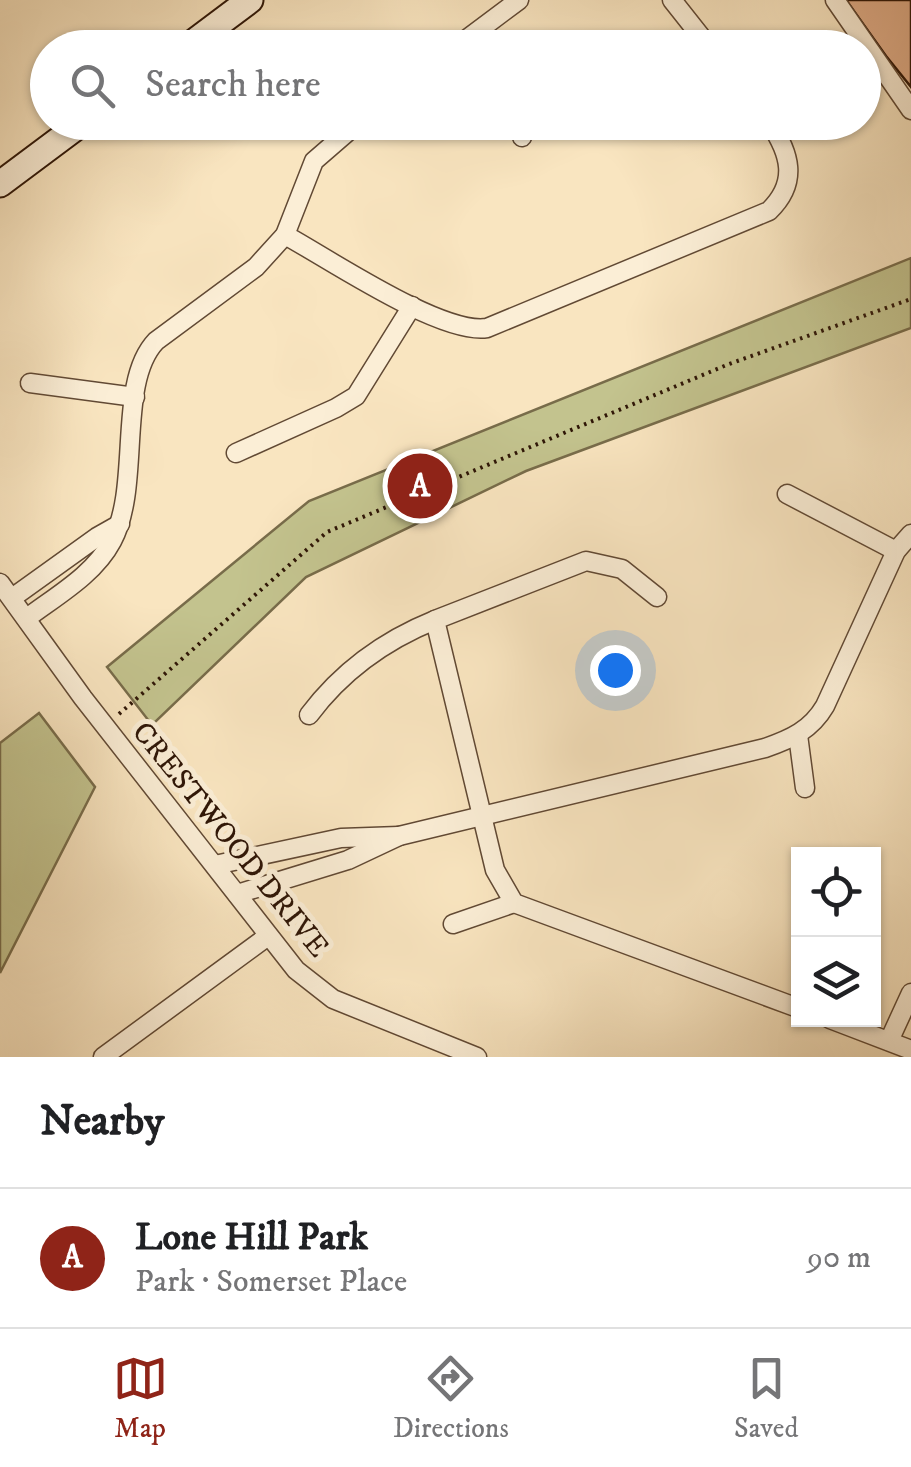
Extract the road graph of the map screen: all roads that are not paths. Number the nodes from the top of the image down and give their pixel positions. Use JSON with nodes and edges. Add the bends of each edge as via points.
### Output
{"nodes":[{"id":1,"x":250,"y":0,"type":"edge"},
{"id":2,"x":519,"y":0,"type":"edge"},
{"id":3,"x":672,"y":0,"type":"edge"},
{"id":4,"x":834,"y":0,"type":"edge"},
{"id":5,"x":210,"y":30,"type":"edge"},
{"id":6,"x":483,"y":30,"type":"edge"},
{"id":7,"x":696,"y":30,"type":"edge"},
{"id":8,"x":855,"y":30,"type":"edge"},
{"id":9,"x":881,"y":67,"type":"edge"},
{"id":10,"x":911,"y":110,"type":"edge"},
{"id":11,"x":59,"y":140,"type":"edge"},
{"id":12,"x":338,"y":140,"type":"edge"},
{"id":13,"x":780,"y":140,"type":"edge"},
{"id":14,"x":0,"y":184,"type":"edge"},
{"id":15,"x":285,"y":235,"type":"junction"},
{"id":16,"x":412,"y":306,"type":"junction"},
{"id":17,"x":30,"y":383,"type":"dead end"},
{"id":18,"x":135,"y":396,"type":"junction"},
{"id":19,"x":236,"y":453,"type":"dead end"},
{"id":20,"x":787,"y":494,"type":"dead end"},
{"id":21,"x":120,"y":524,"type":"junction"},
{"id":22,"x":911,"y":534,"type":"edge"},
{"id":23,"x":896,"y":551,"type":"junction"},
{"id":24,"x":6,"y":590,"type":"edge"},
{"id":25,"x":657,"y":597,"type":"dead end"},
{"id":26,"x":27,"y":618,"type":"junction"},
{"id":27,"x":434,"y":620,"type":"junction"},
{"id":28,"x":309,"y":715,"type":"dead end"},
{"id":29,"x":798,"y":735,"type":"junction"},
{"id":30,"x":805,"y":788,"type":"dead end"},
{"id":31,"x":484,"y":814,"type":"junction"},
{"id":32,"x":399,"y":836,"type":"junction"},
{"id":33,"x":215,"y":865,"type":"junction"},
{"id":34,"x":236,"y":894,"type":"junction"},
{"id":35,"x":514,"y":904,"type":"junction"},
{"id":36,"x":453,"y":924,"type":"dead end"},
{"id":37,"x":268,"y":936,"type":"junction"},
{"id":38,"x":911,"y":993,"type":"edge"},
{"id":39,"x":791,"y":1005,"type":"edge"},
{"id":40,"x":850,"y":1027,"type":"edge"},
{"id":41,"x":889,"y":1041,"type":"junction"},
{"id":42,"x":911,"y":1050,"type":"edge"},
{"id":43,"x":104,"y":1057,"type":"edge"},
{"id":44,"x":478,"y":1057,"type":"edge"}],
"edges":[{"from":1,"to":5,"type":"street"},
{"from":2,"to":6,"type":"street"},
{"from":3,"to":7,"type":"street"},
{"from":4,"to":8,"type":"street"},
{"from":9,"to":10,"type":"street"},
{"from":11,"to":14,"type":"street"},
{"from":12,"to":15,"type":"street","via":[[314,161]]},
{"from":13,"to":16,"type":"street","via":[[790,171],[786,190],[769,211],[496,326],[463,328]]},
{"from":15,"to":16,"type":"street"},
{"from":15,"to":18,"type":"street","via":[[236,284],[150,348]]},
{"from":16,"to":19,"type":"street","via":[[356,396]]},
{"from":17,"to":18,"type":"street"},
{"from":18,"to":21,"type":"street"},
{"from":20,"to":23,"type":"street"},
{"from":21,"to":24,"type":"street"},
{"from":21,"to":26,"type":"street","via":[[96,563]]},
{"from":22,"to":23,"type":"street"},
{"from":23,"to":29,"type":"street","via":[[826,706]]},
{"from":24,"to":26,"type":"street","name":"CRESTWOOD DRIVE"},
{"from":25,"to":27,"type":"street","via":[[622,570],[586,561]]},
{"from":26,"to":33,"type":"street","name":"CRESTWOOD DRIVE"},
{"from":27,"to":28,"type":"street","via":[[353,667]]},
{"from":27,"to":31,"type":"street"},
{"from":29,"to":30,"type":"street"},
{"from":29,"to":31,"type":"street"},
{"from":31,"to":32,"type":"street"},
{"from":31,"to":35,"type":"street","via":[[495,870]]},
{"from":32,"to":33,"type":"street","via":[[341,838]]},
{"from":32,"to":34,"type":"street","via":[[348,860]]},
{"from":33,"to":34,"type":"street","name":"CRESTWOOD DRIVE"},
{"from":34,"to":37,"type":"street","name":"CRESTWOOD DRIVE"},
{"from":35,"to":36,"type":"street"},
{"from":35,"to":39,"type":"street"},
{"from":37,"to":43,"type":"street"},
{"from":37,"to":44,"type":"street","name":"CRESTWOOD DRIVE","via":[[333,999]]},
{"from":38,"to":41,"type":"street"},
{"from":40,"to":41,"type":"street"},
{"from":41,"to":42,"type":"street"}]}
